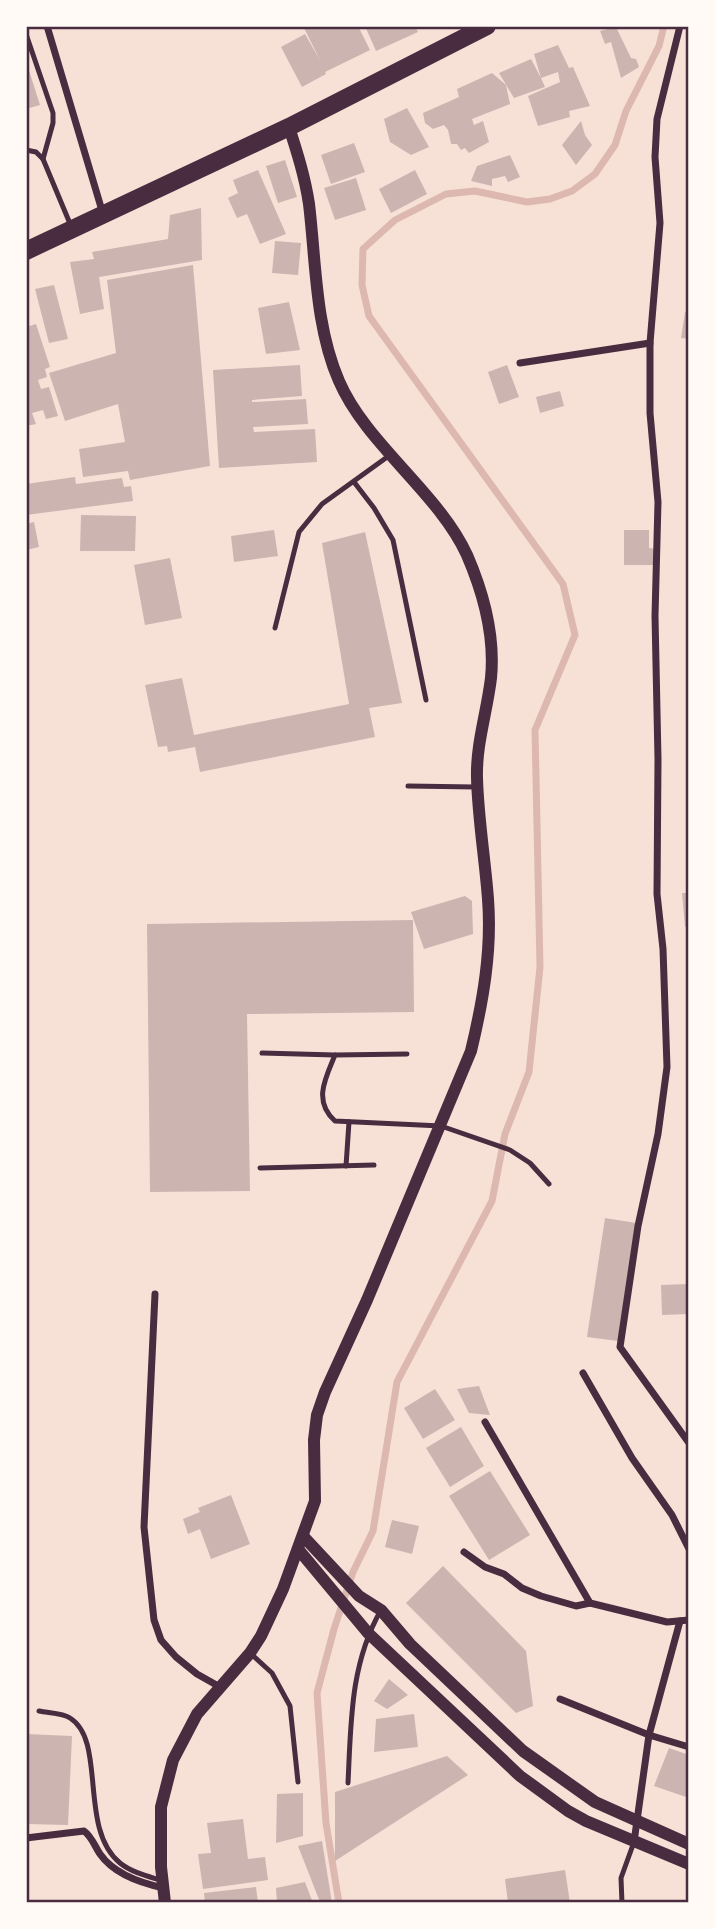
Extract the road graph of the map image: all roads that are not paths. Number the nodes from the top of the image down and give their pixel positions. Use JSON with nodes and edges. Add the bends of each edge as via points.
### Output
{"nodes":[{"id":1,"x":47,"y":26,"type":"edge"},
{"id":2,"x":487,"y":26,"type":"edge"},
{"id":3,"x":680,"y":26,"type":"edge"},
{"id":4,"x":26,"y":34,"type":"edge"},
{"id":5,"x":289,"y":127,"type":"junction"},
{"id":6,"x":26,"y":150,"type":"edge"},
{"id":7,"x":43,"y":159,"type":"junction"},
{"id":8,"x":103,"y":214,"type":"junction"},
{"id":9,"x":72,"y":229,"type":"junction"},
{"id":10,"x":26,"y":251,"type":"edge"},
{"id":11,"x":650,"y":343,"type":"junction"},
{"id":12,"x":520,"y":363,"type":"dead end"},
{"id":13,"x":390,"y":455,"type":"junction"},
{"id":14,"x":354,"y":482,"type":"junction"},
{"id":15,"x":275,"y":628,"type":"dead end"},
{"id":16,"x":426,"y":700,"type":"dead end"},
{"id":17,"x":408,"y":786,"type":"dead end"},
{"id":18,"x":478,"y":788,"type":"junction"},
{"id":19,"x":261,"y":1053,"type":"dead end"},
{"id":20,"x":407,"y":1054,"type":"dead end"},
{"id":21,"x":335,"y":1055,"type":"junction"},
{"id":22,"x":349,"y":1122,"type":"junction"},
{"id":23,"x":441,"y":1126,"type":"junction"},
{"id":24,"x":346,"y":1166,"type":"junction"},
{"id":25,"x":374,"y":1166,"type":"dead end"},
{"id":26,"x":260,"y":1168,"type":"dead end"},
{"id":27,"x":549,"y":1184,"type":"dead end"},
{"id":28,"x":155,"y":1294,"type":"dead end"},
{"id":29,"x":583,"y":1373,"type":"dead end"},
{"id":30,"x":485,"y":1422,"type":"dead end"},
{"id":31,"x":689,"y":1443,"type":"edge"},
{"id":32,"x":303,"y":1536,"type":"junction"},
{"id":33,"x":298,"y":1549,"type":"junction"},
{"id":34,"x":689,"y":1549,"type":"edge"},
{"id":35,"x":464,"y":1552,"type":"dead end"},
{"id":36,"x":590,"y":1604,"type":"junction"},
{"id":37,"x":381,"y":1610,"type":"junction"},
{"id":38,"x":689,"y":1620,"type":"edge"},
{"id":39,"x":680,"y":1621,"type":"junction"},
{"id":40,"x":368,"y":1633,"type":"junction"},
{"id":41,"x":250,"y":1653,"type":"junction"},
{"id":42,"x":220,"y":1687,"type":"junction"},
{"id":43,"x":560,"y":1699,"type":"dead end"},
{"id":44,"x":38,"y":1711,"type":"dead end"},
{"id":45,"x":649,"y":1735,"type":"junction"},
{"id":46,"x":689,"y":1747,"type":"edge"},
{"id":47,"x":298,"y":1782,"type":"dead end"},
{"id":48,"x":348,"y":1783,"type":"dead end"},
{"id":49,"x":638,"y":1822,"type":"junction"},
{"id":50,"x":26,"y":1838,"type":"edge"},
{"id":51,"x":634,"y":1842,"type":"junction"},
{"id":52,"x":689,"y":1843,"type":"edge"},
{"id":53,"x":689,"y":1864,"type":"edge"},
{"id":54,"x":163,"y":1884,"type":"junction"},
{"id":55,"x":165,"y":1903,"type":"edge"},
{"id":56,"x":622,"y":1903,"type":"edge"}],
"edges":[{"from":1,"to":8,"type":"street"},
{"from":2,"to":5,"type":"highway"},
{"from":3,"to":11,"type":"street","via":[[657,120],[660,223]]},
{"from":4,"to":7,"type":"lane","via":[[53,113]]},
{"from":5,"to":8,"type":"highway"},
{"from":5,"to":13,"type":"street","via":[[308,203],[332,361],[354,407]]},
{"from":6,"to":7,"type":"lane"},
{"from":7,"to":9,"type":"lane"},
{"from":8,"to":9,"type":"highway"},
{"from":9,"to":10,"type":"highway"},
{"from":11,"to":12,"type":"street"},
{"from":11,"to":31,"type":"street","via":[[658,502],[657,894],[667,1067],[620,1348]]},
{"from":13,"to":14,"type":"lane"},
{"from":13,"to":18,"type":"street","via":[[455,535],[481,595],[491,678],[478,751]]},
{"from":14,"to":15,"type":"lane","via":[[322,504],[299,532]]},
{"from":14,"to":16,"type":"lane","via":[[393,540]]},
{"from":17,"to":18,"type":"lane"},
{"from":18,"to":23,"type":"street","via":[[488,954],[471,1051]]},
{"from":19,"to":21,"type":"lane"},
{"from":20,"to":21,"type":"lane"},
{"from":21,"to":22,"type":"lane","via":[[322,1098],[335,1121]]},
{"from":22,"to":23,"type":"lane"},
{"from":22,"to":24,"type":"lane"},
{"from":23,"to":27,"type":"lane","via":[[510,1150]]},
{"from":23,"to":32,"type":"street","via":[[317,1415],[315,1501]]},
{"from":24,"to":25,"type":"lane"},
{"from":24,"to":26,"type":"lane"},
{"from":28,"to":42,"type":"street","via":[[144,1527],[153,1620],[161,1640],[176,1657]]},
{"from":29,"to":34,"type":"street"},
{"from":30,"to":36,"type":"street"},
{"from":32,"to":33,"type":"street"},
{"from":32,"to":37,"type":"street","via":[[359,1595]]},
{"from":33,"to":40,"type":"street"},
{"from":33,"to":41,"type":"street","via":[[270,1619]]},
{"from":35,"to":36,"type":"street","via":[[541,1596],[576,1606]]},
{"from":36,"to":39,"type":"street"},
{"from":37,"to":40,"type":"lane"},
{"from":37,"to":49,"type":"street","via":[[410,1644],[523,1751],[581,1794]]},
{"from":38,"to":39,"type":"street"},
{"from":39,"to":45,"type":"street"},
{"from":40,"to":48,"type":"lane","via":[[355,1685]]},
{"from":40,"to":51,"type":"street","via":[[520,1776],[568,1811]]},
{"from":41,"to":42,"type":"street"},
{"from":41,"to":47,"type":"lane","via":[[272,1673],[290,1706]]},
{"from":42,"to":54,"type":"street","via":[[186,1731],[165,1784],[161,1807]]},
{"from":43,"to":45,"type":"street"},
{"from":44,"to":54,"type":"lane","via":[[70,1718],[85,1735],[97,1821],[110,1853],[121,1865]]},
{"from":45,"to":46,"type":"street"},
{"from":45,"to":49,"type":"street"},
{"from":49,"to":51,"type":"street"},
{"from":49,"to":52,"type":"street"},
{"from":50,"to":54,"type":"street","via":[[84,1830],[108,1865],[147,1885]]},
{"from":51,"to":53,"type":"street"},
{"from":51,"to":56,"type":"lane","via":[[621,1878]]},
{"from":54,"to":55,"type":"street"}]}
